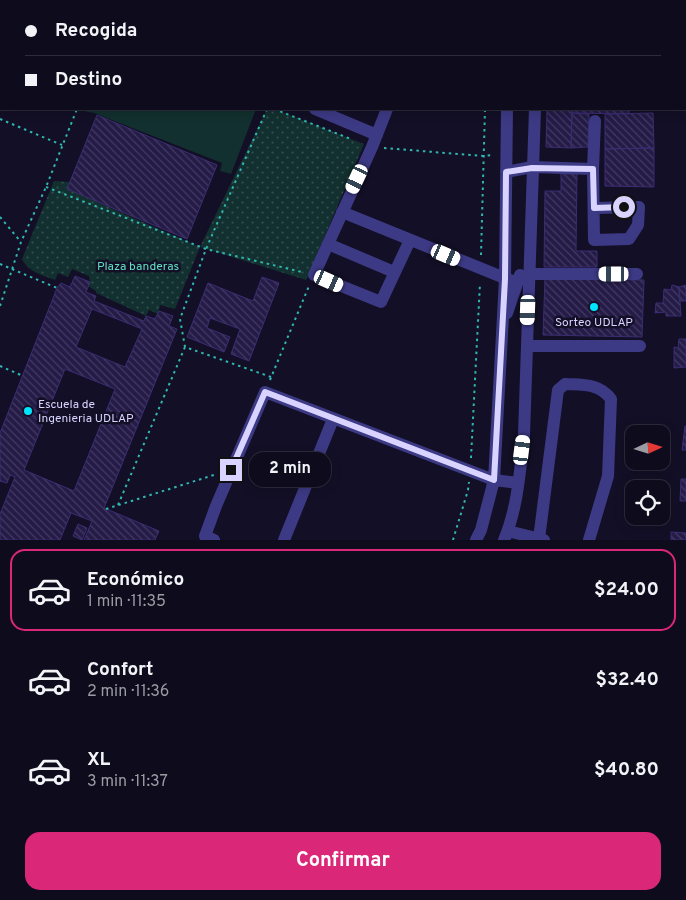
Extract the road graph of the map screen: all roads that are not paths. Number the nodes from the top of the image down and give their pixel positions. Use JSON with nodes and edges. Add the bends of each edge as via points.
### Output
{"nodes":[{"id":1,"x":318,"y":110,"type":"edge"},
{"id":2,"x":387,"y":110,"type":"edge"},
{"id":3,"x":507,"y":110,"type":"edge"},
{"id":4,"x":535,"y":110,"type":"edge"},
{"id":5,"x":595,"y":121,"type":"dead end"},
{"id":6,"x":374,"y":141,"type":"junction"},
{"id":7,"x":532,"y":168,"type":"junction"},
{"id":8,"x":593,"y":169,"type":"junction"},
{"id":9,"x":506,"y":172,"type":"junction"},
{"id":10,"x":594,"y":208,"type":"dead end"},
{"id":11,"x":342,"y":212,"type":"junction"},
{"id":12,"x":410,"y":240,"type":"junction"},
{"id":13,"x":328,"y":244,"type":"junction"},
{"id":14,"x":530,"y":244,"type":"junction"},
{"id":15,"x":394,"y":272,"type":"junction"},
{"id":16,"x":529,"y":274,"type":"junction"},
{"id":17,"x":637,"y":274,"type":"dead end"},
{"id":18,"x":511,"y":281,"type":"junction"},
{"id":19,"x":527,"y":346,"type":"junction"},
{"id":20,"x":640,"y":346,"type":"dead end"},
{"id":21,"x":333,"y":419,"type":"junction"},
{"id":22,"x":494,"y":480,"type":"junction"},
{"id":23,"x":518,"y":483,"type":"junction"},
{"id":24,"x":506,"y":535,"type":"edge"},
{"id":25,"x":541,"y":539,"type":"edge"},
{"id":26,"x":214,"y":540,"type":"edge"},
{"id":27,"x":284,"y":540,"type":"edge"},
{"id":28,"x":476,"y":540,"type":"edge"},
{"id":29,"x":589,"y":540,"type":"edge"}],
"edges":[{"from":1,"to":6,"type":"lane"},
{"from":2,"to":6,"type":"lane"},
{"from":3,"to":9,"type":"lane"},
{"from":4,"to":7,"type":"lane"},
{"from":5,"to":8,"type":"lane"},
{"from":6,"to":11,"type":"lane"},
{"from":7,"to":8,"type":"lane"},
{"from":7,"to":9,"type":"lane"},
{"from":7,"to":14,"type":"lane"},
{"from":8,"to":10,"type":"lane"},
{"from":9,"to":18,"type":"lane"},
{"from":11,"to":12,"type":"lane"},
{"from":11,"to":13,"type":"lane"},
{"from":12,"to":15,"type":"lane"},
{"from":12,"to":18,"type":"lane"},
{"from":13,"to":15,"type":"lane"},
{"from":13,"to":15,"type":"lane","via":[[314,274],[373,300],[380,302]]},
{"from":14,"to":16,"type":"lane"},
{"from":14,"to":18,"type":"lane"},
{"from":16,"to":17,"type":"lane"},
{"from":16,"to":19,"type":"lane"},
{"from":18,"to":22,"type":"lane","via":[[500,333]]},
{"from":19,"to":20,"type":"lane"},
{"from":19,"to":23,"type":"lane","via":[[524,434]]},
{"from":21,"to":22,"type":"lane"},
{"from":21,"to":26,"type":"lane","via":[[265,392],[204,536]]},
{"from":21,"to":27,"type":"lane"},
{"from":22,"to":23,"type":"lane"},
{"from":22,"to":28,"type":"lane"},
{"from":23,"to":24,"type":"lane"},
{"from":24,"to":25,"type":"lane"},
{"from":25,"to":29,"type":"lane","via":[[558,390],[565,384],[588,384],[604,390],[611,399],[608,476]]}]}
